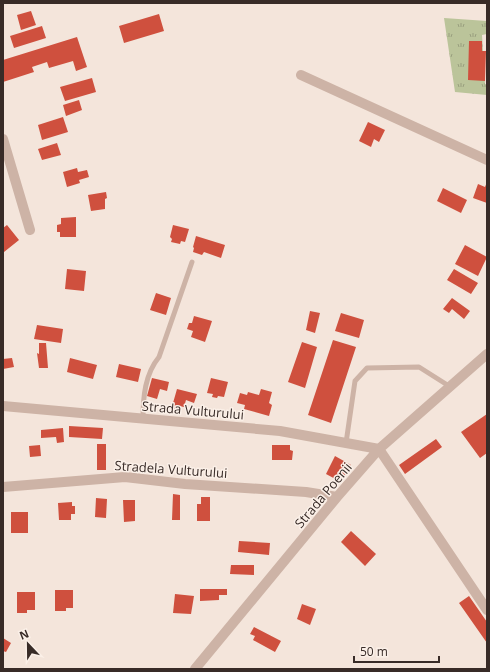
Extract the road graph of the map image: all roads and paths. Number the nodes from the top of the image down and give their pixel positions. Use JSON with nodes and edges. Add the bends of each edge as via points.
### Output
{"nodes":[{"id":1,"x":301,"y":75,"type":"dead end"},
{"id":2,"x":3,"y":139,"type":"edge"},
{"id":3,"x":487,"y":160,"type":"edge"},
{"id":4,"x":30,"y":230,"type":"dead end"},
{"id":5,"x":192,"y":262,"type":"dead end"},
{"id":6,"x":487,"y":354,"type":"edge"},
{"id":7,"x":449,"y":386,"type":"junction"},
{"id":8,"x":3,"y":406,"type":"edge"},
{"id":9,"x":142,"y":419,"type":"junction"},
{"id":10,"x":346,"y":443,"type":"junction"},
{"id":11,"x":379,"y":449,"type":"junction"},
{"id":12,"x":3,"y":487,"type":"edge"},
{"id":13,"x":337,"y":497,"type":"junction"},
{"id":14,"x":487,"y":610,"type":"edge"},
{"id":15,"x":195,"y":669,"type":"edge"}],
"edges":[{"from":1,"to":3,"type":"street"},
{"from":2,"to":4,"type":"street"},
{"from":5,"to":9,"type":"lane","via":[[159,357],[149,377],[143,396]]},
{"from":6,"to":7,"type":"street","name":"Strada Poenii"},
{"from":7,"to":10,"type":"lane","via":[[419,367],[367,368],[355,381]]},
{"from":7,"to":11,"type":"street","name":"Strada Poenii"},
{"from":8,"to":9,"type":"street","name":"Strada Vulturului"},
{"from":9,"to":10,"type":"street","name":"Strada Vulturului","via":[[280,431]]},
{"from":10,"to":11,"type":"street","name":"Strada Vulturului"},
{"from":11,"to":13,"type":"street","name":"Strada Poenii"},
{"from":11,"to":14,"type":"street"},
{"from":12,"to":13,"type":"street","name":"Stradela Vulturului","via":[[126,477],[185,484],[306,492]]},
{"from":13,"to":15,"type":"street","name":"Strada Poenii"}]}
